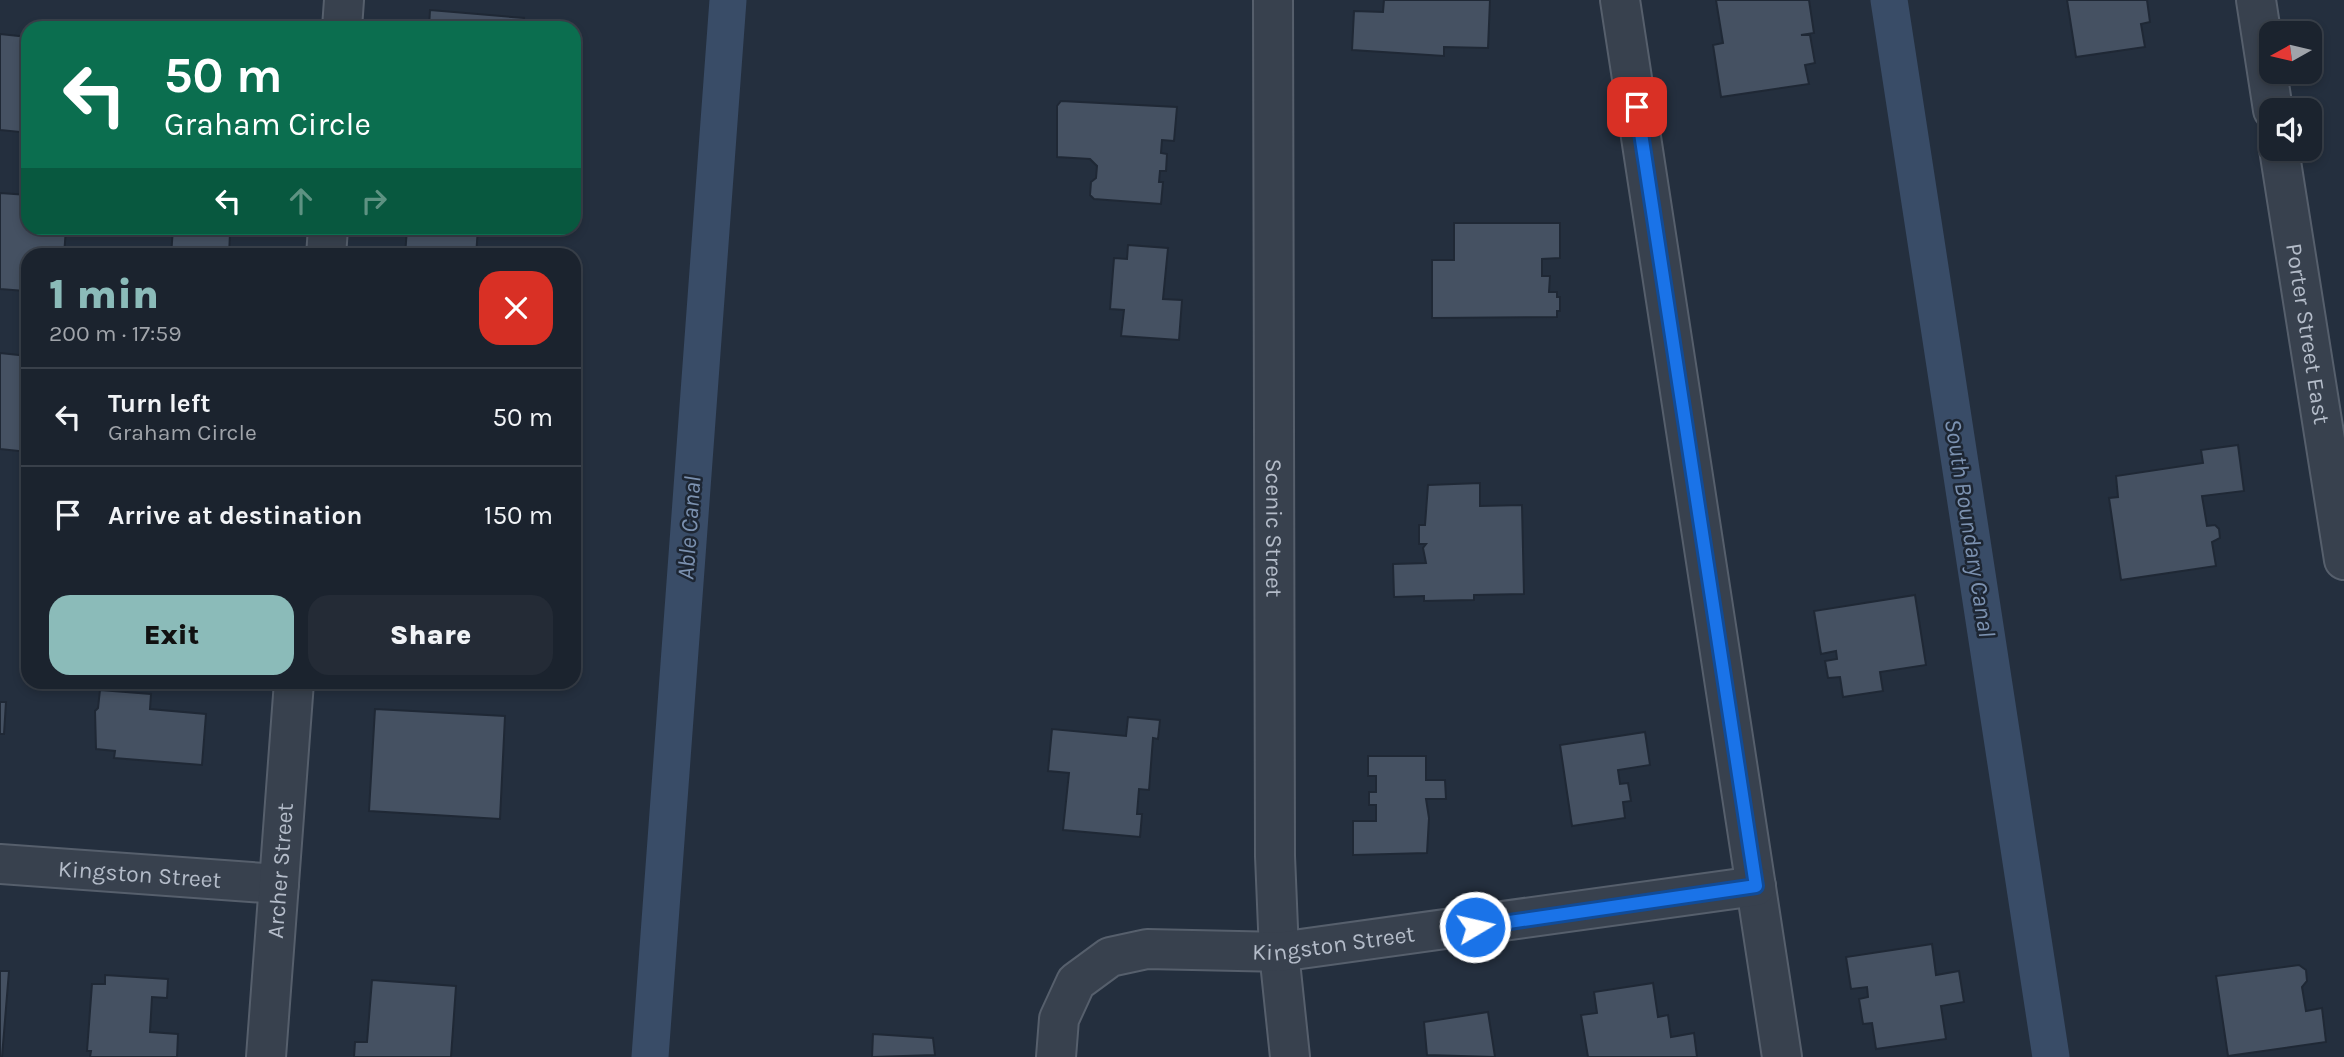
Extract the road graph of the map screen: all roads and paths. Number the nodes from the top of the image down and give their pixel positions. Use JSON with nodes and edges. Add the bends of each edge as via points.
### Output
{"nodes":[{"id":1,"x":344,"y":0,"type":"edge"},
{"id":2,"x":1273,"y":0,"type":"edge"},
{"id":3,"x":1620,"y":0,"type":"edge"},
{"id":4,"x":2256,"y":0,"type":"edge"},
{"id":5,"x":342,"y":21,"type":"edge"},
{"id":6,"x":2271,"y":98,"type":"edge"},
{"id":7,"x":2281,"y":161,"type":"edge"},
{"id":8,"x":2344,"y":561,"type":"edge"},
{"id":9,"x":293,"y":689,"type":"edge"},
{"id":10,"x":0,"y":864,"type":"edge"},
{"id":11,"x":279,"y":884,"type":"junction"},
{"id":12,"x":1756,"y":886,"type":"junction"},
{"id":13,"x":1279,"y":952,"type":"junction"},
{"id":14,"x":266,"y":1057,"type":"edge"},
{"id":15,"x":1056,"y":1057,"type":"edge"},
{"id":16,"x":1290,"y":1057,"type":"edge"},
{"id":17,"x":1783,"y":1057,"type":"edge"}],
"edges":[{"from":1,"to":5,"type":"street"},
{"from":2,"to":13,"type":"street","name":"Scenic Street"},
{"from":3,"to":12,"type":"street"},
{"from":4,"to":6,"type":"street"},
{"from":7,"to":8,"type":"street","name":"Porter Street East"},
{"from":9,"to":11,"type":"street","name":"Archer Street"},
{"from":10,"to":11,"type":"street","name":"Kingston Street"},
{"from":11,"to":14,"type":"street","name":"Archer Street"},
{"from":12,"to":13,"type":"street","name":"Kingston Street"},
{"from":12,"to":17,"type":"street"},
{"from":13,"to":15,"type":"street","name":"Kingston Street","via":[[1147,949],[1110,957],[1076,982],[1059,1019]]},
{"from":13,"to":16,"type":"street","name":"Scenic Street"}]}
